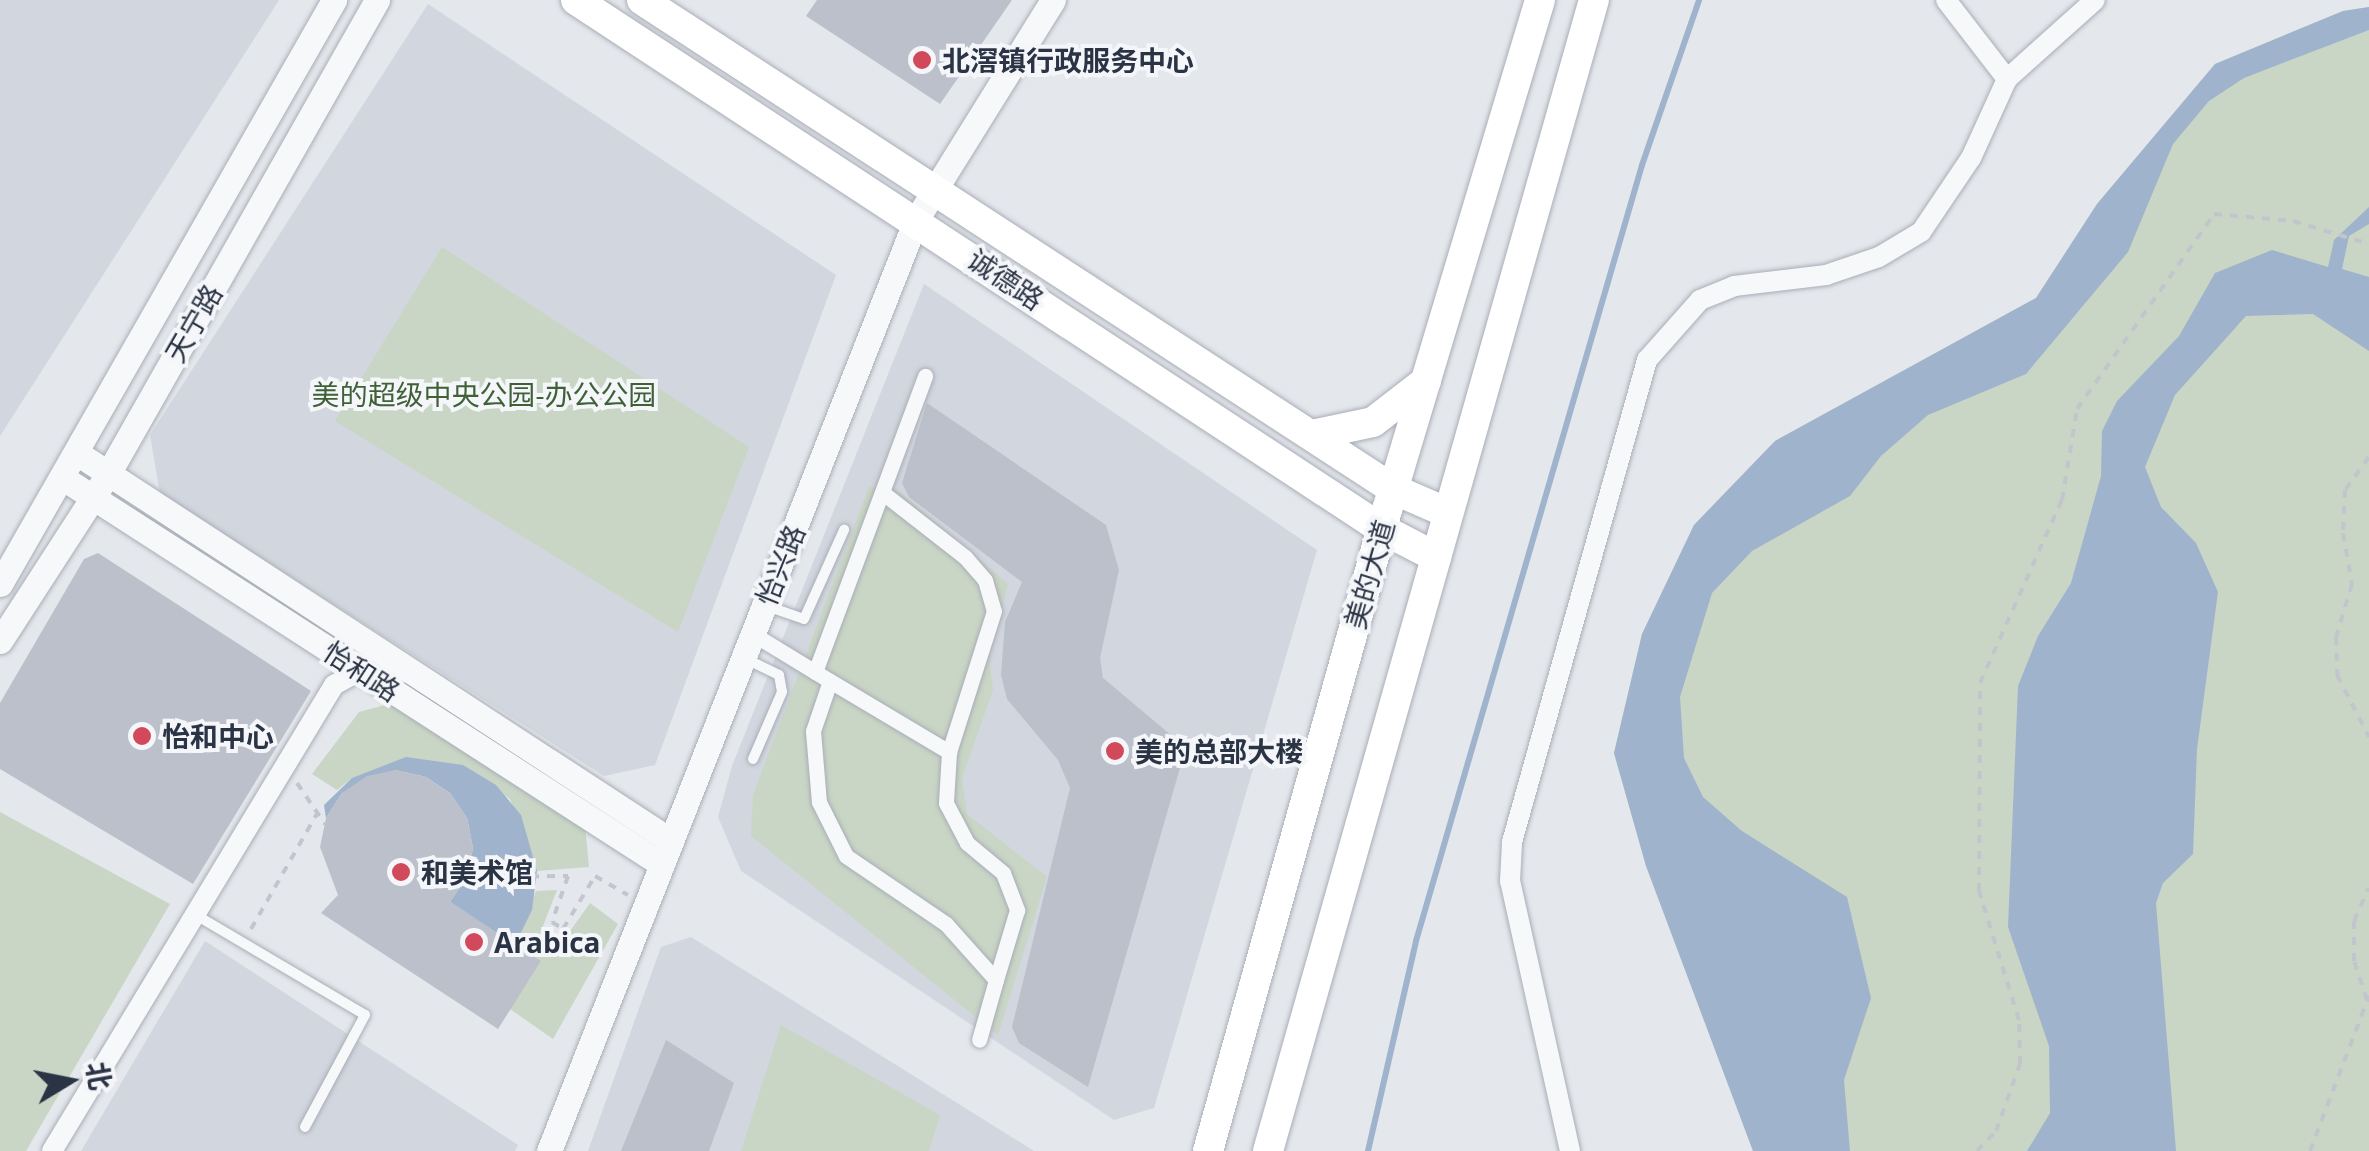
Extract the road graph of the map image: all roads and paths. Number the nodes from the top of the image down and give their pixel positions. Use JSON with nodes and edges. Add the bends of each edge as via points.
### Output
{"nodes":[{"id":1,"x":334,"y":0,"type":"edge"},
{"id":2,"x":377,"y":0,"type":"edge"},
{"id":3,"x":576,"y":0,"type":"edge"},
{"id":4,"x":642,"y":0,"type":"edge"},
{"id":5,"x":1053,"y":0,"type":"edge"},
{"id":6,"x":1540,"y":0,"type":"edge"},
{"id":7,"x":1594,"y":0,"type":"edge"},
{"id":8,"x":1946,"y":0,"type":"edge"},
{"id":9,"x":2094,"y":0,"type":"edge"},
{"id":10,"x":2008,"y":79,"type":"junction"},
{"id":11,"x":934,"y":188,"type":"junction"},
{"id":12,"x":916,"y":220,"type":"junction"},
{"id":13,"x":2369,"y":244,"type":"edge"},
{"id":14,"x":925,"y":376,"type":"dead end"},
{"id":15,"x":1426,"y":381,"type":"junction"},
{"id":16,"x":1312,"y":435,"type":"junction"},
{"id":17,"x":80,"y":455,"type":"junction"},
{"id":18,"x":2369,"y":457,"type":"edge"},
{"id":19,"x":108,"y":474,"type":"junction"},
{"id":20,"x":63,"y":478,"type":"junction"},
{"id":21,"x":1394,"y":489,"type":"junction"},
{"id":22,"x":883,"y":493,"type":"junction"},
{"id":23,"x":90,"y":495,"type":"junction"},
{"id":24,"x":1448,"y":513,"type":"junction"},
{"id":25,"x":1382,"y":529,"type":"junction"},
{"id":26,"x":844,"y":530,"type":"dead end"},
{"id":27,"x":1436,"y":558,"type":"junction"},
{"id":28,"x":0,"y":584,"type":"edge"},
{"id":29,"x":764,"y":605,"type":"junction"},
{"id":30,"x":0,"y":641,"type":"edge"},
{"id":31,"x":748,"y":646,"type":"junction"},
{"id":32,"x":330,"y":650,"type":"junction"},
{"id":33,"x":360,"y":670,"type":"junction"},
{"id":34,"x":816,"y":672,"type":"junction"},
{"id":35,"x":830,"y":681,"type":"junction"},
{"id":36,"x":334,"y":685,"type":"junction"},
{"id":37,"x":2369,"y":738,"type":"edge"},
{"id":38,"x":949,"y":752,"type":"junction"},
{"id":39,"x":752,"y":759,"type":"dead end"},
{"id":40,"x":282,"y":772,"type":"junction"},
{"id":41,"x":318,"y":812,"type":"junction"},
{"id":42,"x":324,"y":824,"type":"dead end"},
{"id":43,"x":666,"y":853,"type":"junction"},
{"id":44,"x":467,"y":877,"type":"dead end"},
{"id":45,"x":2369,"y":888,"type":"edge"},
{"id":46,"x":645,"y":904,"type":"junction"},
{"id":47,"x":195,"y":914,"type":"junction"},
{"id":48,"x":244,"y":944,"type":"junction"},
{"id":49,"x":996,"y":980,"type":"junction"},
{"id":50,"x":2368,"y":998,"type":"edge"},
{"id":51,"x":979,"y":1040,"type":"dead end"},
{"id":52,"x":305,"y":1127,"type":"dead end"},
{"id":53,"x":52,"y":1151,"type":"edge"},
{"id":54,"x":549,"y":1151,"type":"edge"},
{"id":55,"x":1208,"y":1151,"type":"edge"},
{"id":56,"x":1268,"y":1151,"type":"edge"},
{"id":57,"x":1570,"y":1151,"type":"edge"},
{"id":58,"x":1977,"y":1151,"type":"edge"},
{"id":59,"x":2310,"y":1151,"type":"edge"}],
"edges":[{"from":1,"to":17,"type":"street","name":"天宁路"},
{"from":2,"to":19,"type":"street","name":"天宁路"},
{"from":3,"to":12,"type":"main road","name":"诚德路"},
{"from":4,"to":11,"type":"main road","name":"诚德路"},
{"from":5,"to":11,"type":"street","name":"怡兴路"},
{"from":6,"to":15,"type":"main road","name":"美的大道"},
{"from":7,"to":24,"type":"main road"},
{"from":8,"to":10,"type":"street"},
{"from":9,"to":10,"type":"street"},
{"from":10,"to":57,"type":"street","via":[[1970,158],[1921,232],[1880,257],[1826,274],[1734,286],[1700,300],[1647,360],[1512,842],[1510,881]]},
{"from":11,"to":12,"type":"street","name":"怡兴路"},
{"from":11,"to":16,"type":"main road","name":"诚德路"},
{"from":12,"to":25,"type":"main road","name":"诚德路"},
{"from":12,"to":29,"type":"street","name":"怡兴路"},
{"from":13,"to":58,"type":"path","via":[[2293,221],[2214,214],[2077,409],[2062,500],[1980,683],[1978,892],[2019,1020],[2020,1064],[1996,1131]]},
{"from":14,"to":22,"type":"street"},
{"from":15,"to":16,"type":"main road","via":[[1373,422]]},
{"from":15,"to":21,"type":"main road","name":"美的大道"},
{"from":16,"to":21,"type":"main road","name":"诚德路"},
{"from":17,"to":19,"type":"street","name":"怡和路"},
{"from":17,"to":20,"type":"street","name":"天宁路"},
{"from":18,"to":37,"type":"path","via":[[2345,490],[2343,533],[2352,584],[2336,637],[2337,674]]},
{"from":19,"to":23,"type":"street","name":"天宁路"},
{"from":19,"to":43,"type":"street","name":"怡和路"},
{"from":20,"to":23,"type":"street","name":"怡和路"},
{"from":20,"to":28,"type":"street","name":"天宁路"},
{"from":21,"to":24,"type":"main road","name":"诚德路"},
{"from":21,"to":25,"type":"main road","name":"美的大道"},
{"from":22,"to":34,"type":"street"},
{"from":22,"to":38,"type":"street","via":[[904,503],[965,557],[985,580],[994,610]]},
{"from":23,"to":30,"type":"street","name":"天宁路"},
{"from":23,"to":32,"type":"street","name":"怡和路"},
{"from":24,"to":27,"type":"main road"},
{"from":25,"to":27,"type":"main road","name":"诚德路"},
{"from":25,"to":55,"type":"main road","name":"美的大道"},
{"from":26,"to":29,"type":"lane","via":[[804,619]]},
{"from":27,"to":56,"type":"main road"},
{"from":29,"to":31,"type":"street","name":"怡兴路"},
{"from":31,"to":34,"type":"street"},
{"from":31,"to":39,"type":"lane","via":[[779,676],[782,692]]},
{"from":31,"to":43,"type":"street","name":"怡兴路"},
{"from":32,"to":33,"type":"street","name":"怡和路"},
{"from":32,"to":36,"type":"street"},
{"from":33,"to":36,"type":"street"},
{"from":33,"to":43,"type":"street","name":"怡和路"},
{"from":34,"to":35,"type":"street"},
{"from":35,"to":38,"type":"street"},
{"from":35,"to":49,"type":"street","via":[[813,731],[819,802],[846,856],[946,924]]},
{"from":36,"to":40,"type":"street"},
{"from":38,"to":49,"type":"street","via":[[946,802],[967,843],[1003,873],[1017,910]]},
{"from":40,"to":41,"type":"path","via":[[309,793]]},
{"from":40,"to":47,"type":"street"},
{"from":41,"to":42,"type":"path"},
{"from":41,"to":48,"type":"path"},
{"from":43,"to":46,"type":"street","name":"怡兴路"},
{"from":44,"to":46,"type":"path","via":[[568,876],[552,922],[564,930],[595,876]]},
{"from":45,"to":50,"type":"path","via":[[2354,921]]},
{"from":46,"to":54,"type":"street","name":"怡兴路"},
{"from":47,"to":48,"type":"lane"},
{"from":47,"to":53,"type":"street"},
{"from":48,"to":52,"type":"lane","via":[[364,1016]]},
{"from":49,"to":51,"type":"street"},
{"from":50,"to":59,"type":"path"}]}
